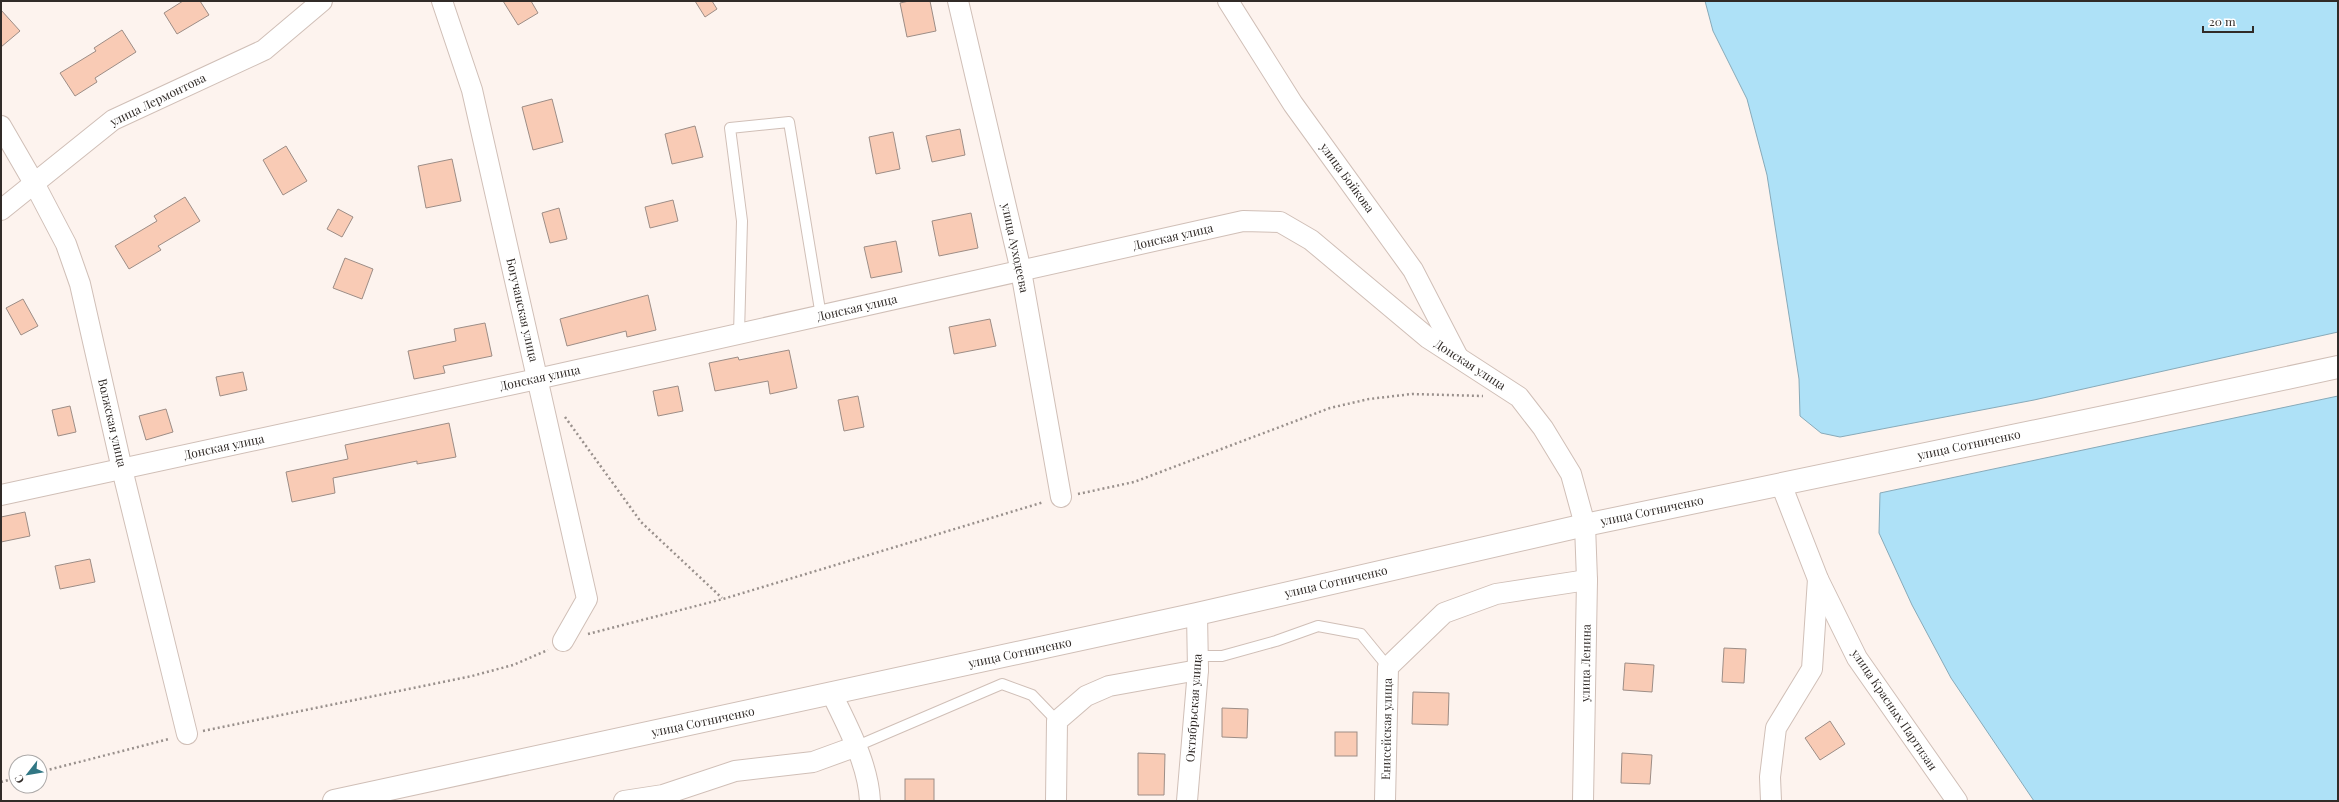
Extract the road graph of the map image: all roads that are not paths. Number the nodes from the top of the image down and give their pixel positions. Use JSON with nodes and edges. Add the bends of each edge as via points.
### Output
{"nodes":[{"id":1,"x":322,"y":1,"type":"edge"},
{"id":2,"x":442,"y":1,"type":"edge"},
{"id":3,"x":958,"y":1,"type":"edge"},
{"id":4,"x":1228,"y":1,"type":"edge"},
{"id":5,"x":1,"y":126,"type":"edge"},
{"id":6,"x":34,"y":183,"type":"junction"},
{"id":7,"x":1,"y":210,"type":"edge"},
{"id":8,"x":1021,"y":271,"type":"junction"},
{"id":9,"x":821,"y":316,"type":"junction"},
{"id":10,"x":739,"y":334,"type":"junction"},
{"id":11,"x":1459,"y":359,"type":"junction"},
{"id":12,"x":2338,"y":367,"type":"edge"},
{"id":13,"x":537,"y":379,"type":"junction"},
{"id":14,"x":122,"y":469,"type":"junction"},
{"id":15,"x":1781,"y":484,"type":"junction"},
{"id":16,"x":1,"y":495,"type":"edge"},
{"id":17,"x":1061,"y":497,"type":"road end"},
{"id":18,"x":1585,"y":525,"type":"junction"},
{"id":19,"x":1818,"y":579,"type":"junction"},
{"id":20,"x":1587,"y":580,"type":"junction"},
{"id":21,"x":1198,"y":614,"type":"junction"},
{"id":22,"x":563,"y":641,"type":"road end"},
{"id":23,"x":1198,"y":663,"type":"junction"},
{"id":24,"x":1388,"y":667,"type":"junction"},
{"id":25,"x":832,"y":694,"type":"junction"},
{"id":26,"x":1057,"y":721,"type":"junction"},
{"id":27,"x":187,"y":734,"type":"road end"},
{"id":28,"x":856,"y":746,"type":"junction"},
{"id":29,"x":663,"y":798,"type":"edge"},
{"id":30,"x":334,"y":801,"type":"edge"},
{"id":31,"x":624,"y":801,"type":"edge"},
{"id":32,"x":870,"y":801,"type":"edge"},
{"id":33,"x":1056,"y":801,"type":"edge"},
{"id":34,"x":1187,"y":801,"type":"edge"},
{"id":35,"x":1385,"y":801,"type":"edge"},
{"id":36,"x":1583,"y":801,"type":"edge"},
{"id":37,"x":1771,"y":801,"type":"edge"},
{"id":38,"x":1957,"y":801,"type":"edge"}],
"edges":[{"from":1,"to":6,"type":"street","name":"улица Лермонтова","via":[[264,50],[113,120]]},
{"from":2,"to":13,"type":"street","name":"Богучанская улица","via":[[472,90]]},
{"from":3,"to":8,"type":"street","name":"улица Ауходеева"},
{"from":4,"to":11,"type":"street","name":"улица Бойкова","via":[[1293,104],[1413,270]]},
{"from":5,"to":6,"type":"street","name":"Волжская улица"},
{"from":6,"to":7,"type":"street","name":"улица Лермонтова"},
{"from":6,"to":14,"type":"street","name":"Волжская улица","via":[[66,244],[80,284]]},
{"from":8,"to":9,"type":"street","name":"Донская улица"},
{"from":8,"to":11,"type":"street","name":"Донская улица","via":[[1243,221],[1280,222],[1312,240],[1428,338]]},
{"from":8,"to":17,"type":"street","name":"улица Ауходеева"},
{"from":9,"to":10,"type":"street","name":"Донская улица"},
{"from":9,"to":10,"type":"lane","via":[[789,122],[730,128],[742,221]]},
{"from":10,"to":13,"type":"street","name":"Донская улица"},
{"from":11,"to":18,"type":"street","name":"Донская улица","via":[[1519,397],[1543,428],[1570,474]]},
{"from":12,"to":15,"type":"main road","name":"улица Сотниченко"},
{"from":13,"to":14,"type":"street","name":"Донская улица"},
{"from":13,"to":22,"type":"street","name":"Богучанская улица","via":[[587,599]]},
{"from":14,"to":16,"type":"street","name":"Донская улица"},
{"from":14,"to":27,"type":"street","name":"Волжская улица"},
{"from":15,"to":18,"type":"main road","name":"улица Сотниченко"},
{"from":15,"to":19,"type":"street","name":"улица Красных Партизан"},
{"from":18,"to":20,"type":"street","name":"улица Ленина"},
{"from":18,"to":21,"type":"main road","name":"улица Сотниченко"},
{"from":19,"to":37,"type":"street","via":[[1812,669],[1776,728],[1770,777]]},
{"from":19,"to":38,"type":"street","name":"улица Красных Партизан","via":[[1857,658]]},
{"from":20,"to":24,"type":"street","name":"Енисейская улица","via":[[1496,594],[1444,613]]},
{"from":20,"to":36,"type":"street","name":"улица Ленина"},
{"from":21,"to":23,"type":"street","name":"Октябрьская улица"},
{"from":21,"to":25,"type":"main road","name":"улица Сотниченко"},
{"from":23,"to":24,"type":"lane","via":[[1318,626],[1361,634]]},
{"from":23,"to":26,"type":"street","via":[[1109,686],[1086,696]]},
{"from":23,"to":34,"type":"street","name":"Октябрьская улица"},
{"from":24,"to":35,"type":"street","name":"Енисейская улица"},
{"from":25,"to":28,"type":"street"},
{"from":25,"to":30,"type":"main road","name":"улица Сотниченко"},
{"from":26,"to":28,"type":"lane","via":[[1032,695],[1002,684]]},
{"from":26,"to":33,"type":"street"},
{"from":28,"to":29,"type":"street","via":[[813,762],[735,771]]},
{"from":28,"to":32,"type":"street","via":[[869,786]]},
{"from":29,"to":31,"type":"street"}]}
